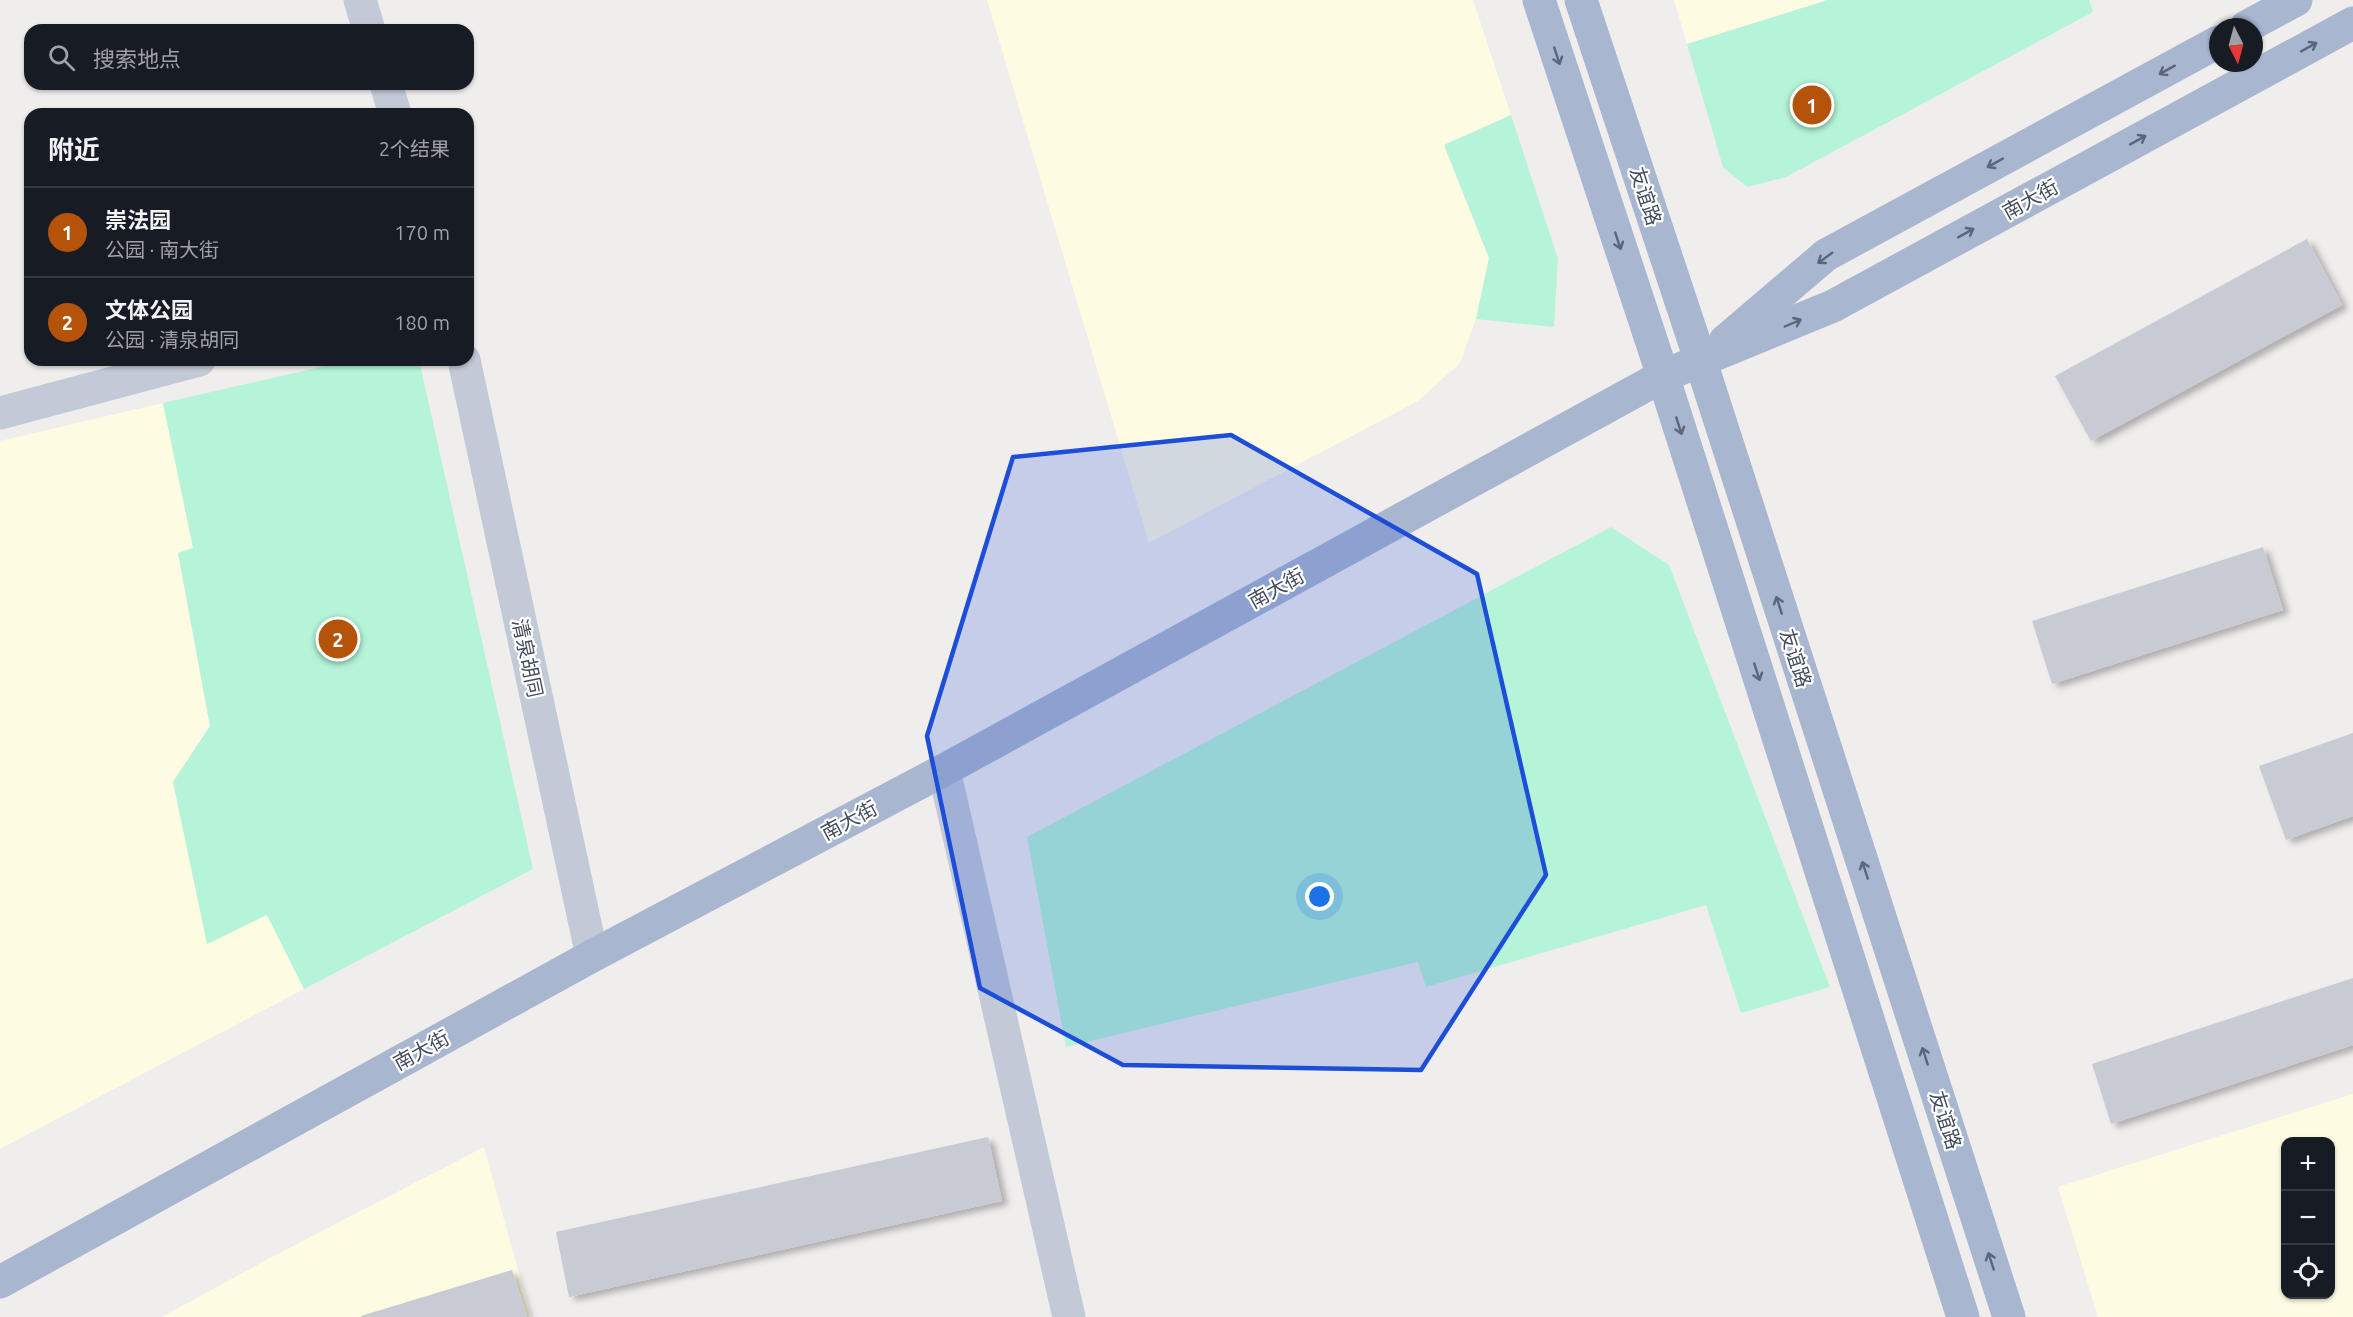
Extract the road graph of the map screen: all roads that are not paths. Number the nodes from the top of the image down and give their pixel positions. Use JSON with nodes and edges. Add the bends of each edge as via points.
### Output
{"nodes":[{"id":1,"x":360,"y":0,"type":"edge"},
{"id":2,"x":1539,"y":0,"type":"edge"},
{"id":3,"x":1581,"y":0,"type":"edge"},
{"id":4,"x":2296,"y":0,"type":"edge"},
{"id":5,"x":2263,"y":18,"type":"edge"},
{"id":6,"x":2353,"y":23,"type":"edge"},
{"id":7,"x":367,"y":24,"type":"edge"},
{"id":8,"x":2209,"y":47,"type":"edge"},
{"id":9,"x":388,"y":90,"type":"edge"},
{"id":10,"x":393,"y":108,"type":"edge"},
{"id":11,"x":1701,"y":362,"type":"junction"},
{"id":12,"x":176,"y":366,"type":"edge"},
{"id":13,"x":465,"y":366,"type":"edge"},
{"id":14,"x":1663,"y":376,"type":"junction"},
{"id":15,"x":0,"y":413,"type":"edge"},
{"id":16,"x":944,"y":770,"type":"junction"},
{"id":17,"x":592,"y":956,"type":"junction"},
{"id":18,"x":0,"y":1282,"type":"edge"},
{"id":19,"x":1069,"y":1317,"type":"edge"},
{"id":20,"x":1963,"y":1317,"type":"edge"},
{"id":21,"x":2010,"y":1317,"type":"edge"}],
"edges":[{"from":1,"to":7,"type":"street"},
{"from":2,"to":14,"type":"main road","name":"友谊路","one_way":true},
{"from":3,"to":11,"type":"main road","name":"友谊路"},
{"from":4,"to":5,"type":"main road"},
{"from":11,"to":6,"type":"main road","name":"南大街","one_way":true,"via":[[1833,306]]},
{"from":8,"to":11,"type":"main road","name":"南大街","one_way":true,"via":[[1826,255]]},
{"from":9,"to":10,"type":"street"},
{"from":11,"to":14,"type":"main road","name":"南大街"},
{"from":21,"to":11,"type":"main road","name":"友谊路","one_way":true},
{"from":12,"to":15,"type":"street"},
{"from":13,"to":17,"type":"street","name":"清泉胡同"},
{"from":14,"to":16,"type":"main road","name":"南大街"},
{"from":14,"to":20,"type":"main road","name":"友谊路","one_way":true},
{"from":16,"to":17,"type":"main road","name":"南大街"},
{"from":16,"to":19,"type":"street"},
{"from":17,"to":18,"type":"main road","name":"南大街"}]}
